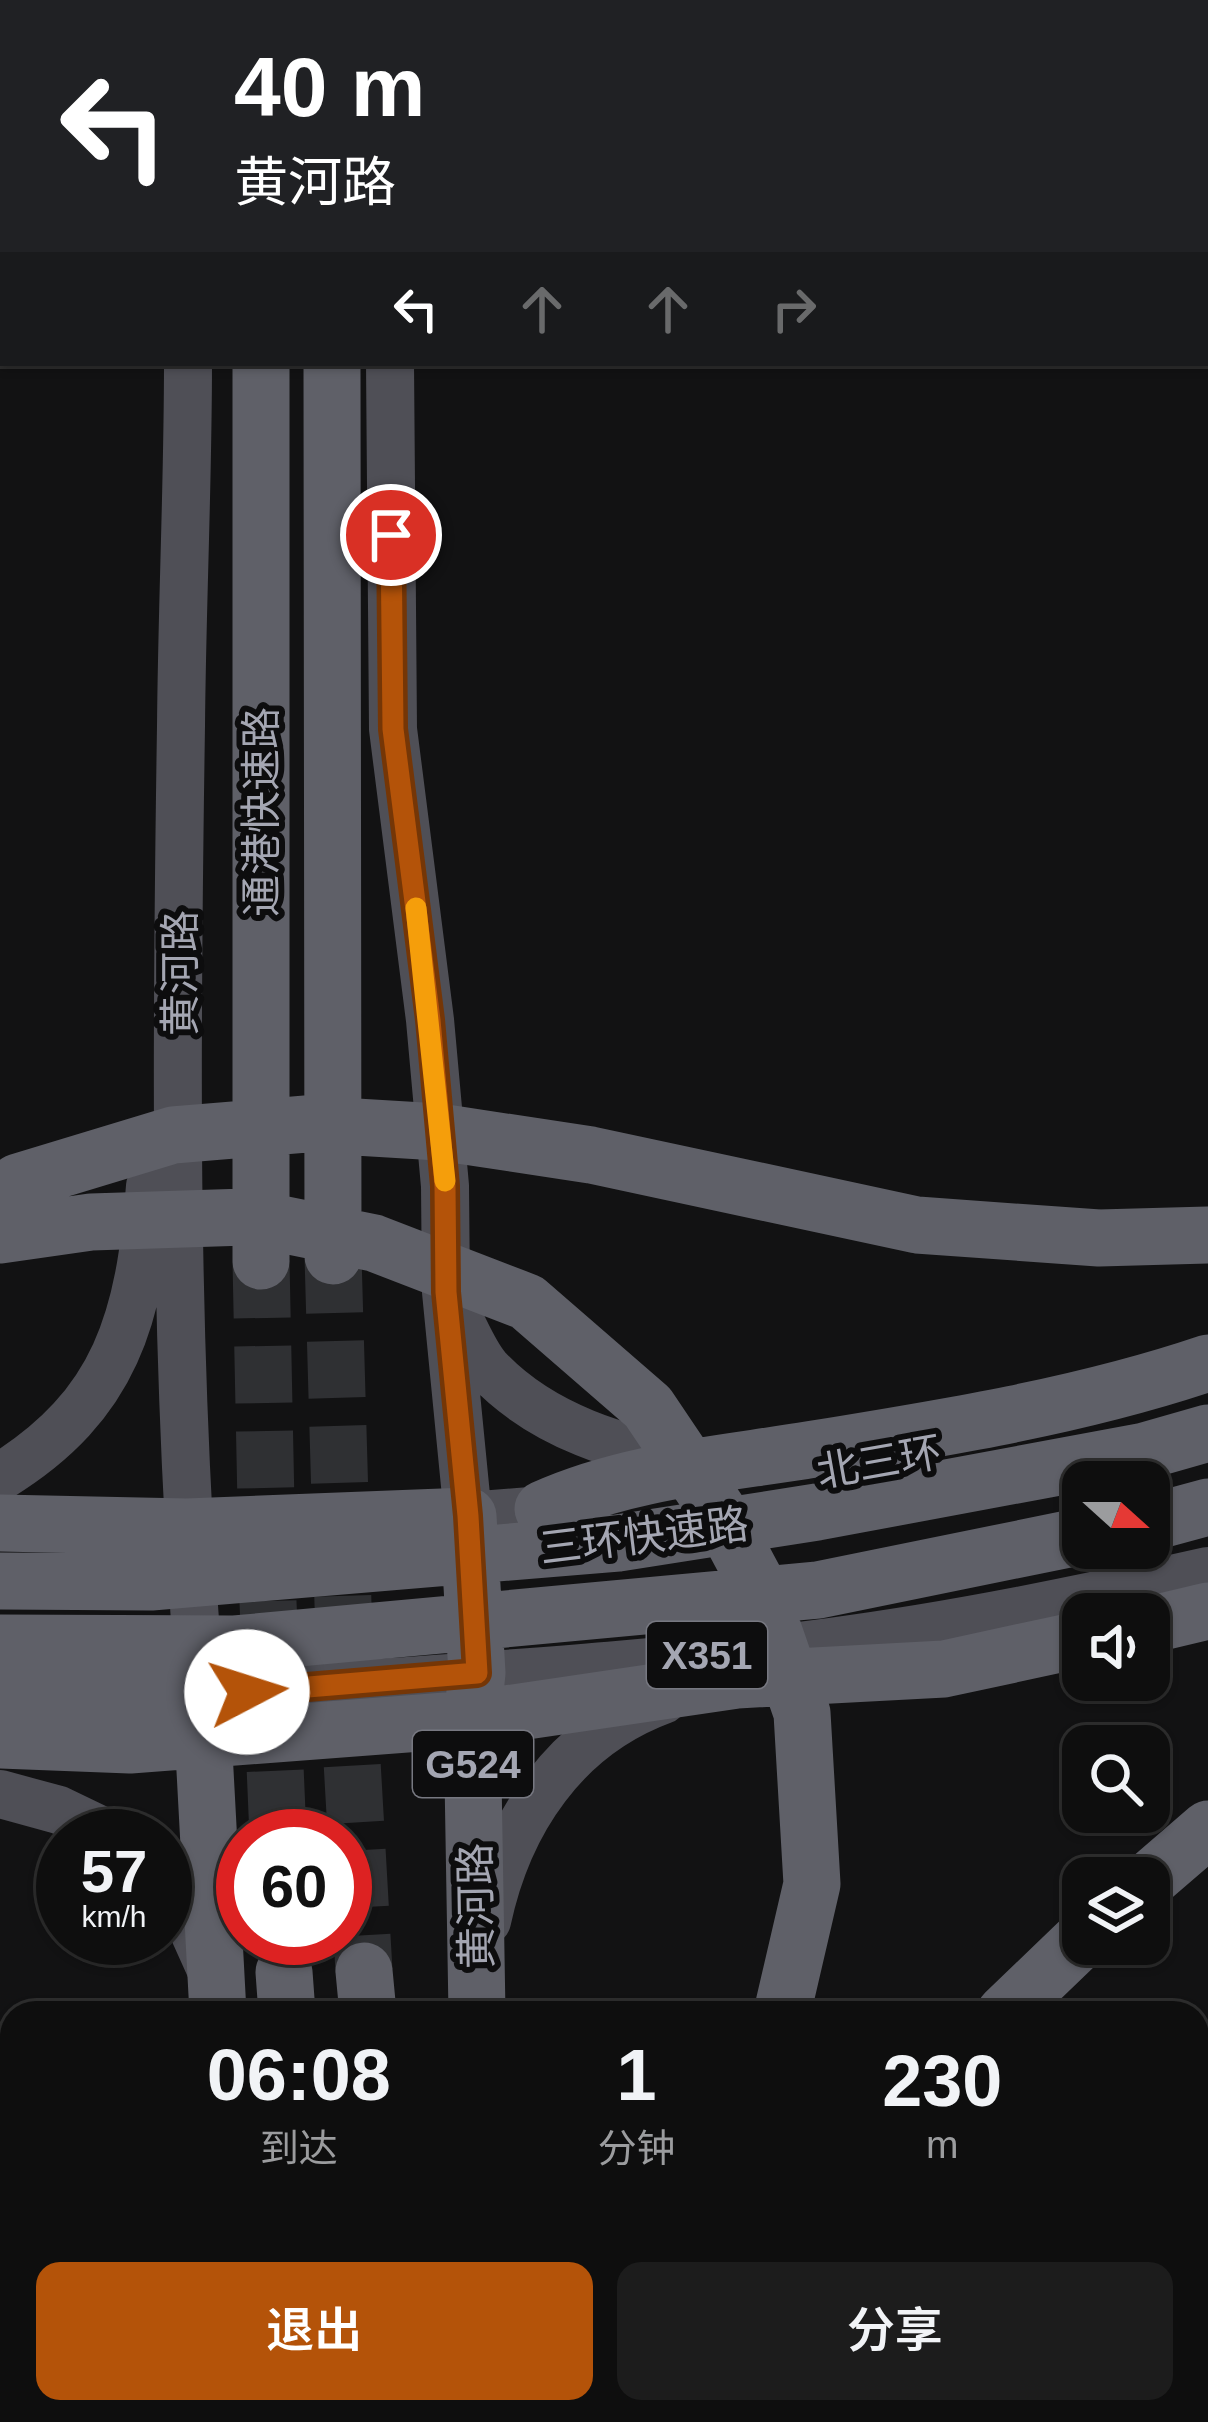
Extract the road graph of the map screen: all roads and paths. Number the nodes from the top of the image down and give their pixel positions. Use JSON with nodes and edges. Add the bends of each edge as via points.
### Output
{"nodes":[{"id":1,"x":188,"y":366,"type":"edge"},
{"id":2,"x":261,"y":366,"type":"edge"},
{"id":3,"x":332,"y":366,"type":"edge"},
{"id":4,"x":390,"y":366,"type":"edge"},
{"id":5,"x":181,"y":727,"type":"junction"},
{"id":6,"x":0,"y":1194,"type":"edge"},
{"id":7,"x":0,"y":1235,"type":"edge"},
{"id":8,"x":1208,"y":1235,"type":"edge"},
{"id":9,"x":333,"y":1256,"type":"tunnel mouth"},
{"id":10,"x":261,"y":1261,"type":"tunnel mouth"},
{"id":11,"x":446,"y":1292,"type":"junction"},
{"id":12,"x":1208,"y":1363,"type":"edge"},
{"id":13,"x":1208,"y":1393,"type":"edge"},
{"id":14,"x":1208,"y":1433,"type":"edge"},
{"id":15,"x":704,"y":1465,"type":"junction"},
{"id":16,"x":0,"y":1477,"type":"edge"},
{"id":17,"x":1208,"y":1507,"type":"edge"},
{"id":18,"x":542,"y":1509,"type":"junction"},
{"id":19,"x":468,"y":1516,"type":"junction"},
{"id":20,"x":1170,"y":1517,"type":"edge"},
{"id":21,"x":0,"y":1523,"type":"edge"},
{"id":22,"x":187,"y":1527,"type":"junction"},
{"id":23,"x":1062,"y":1540,"type":"edge"},
{"id":24,"x":1208,"y":1571,"type":"edge"},
{"id":25,"x":0,"y":1581,"type":"edge"},
{"id":26,"x":1208,"y":1611,"type":"edge"},
{"id":27,"x":1170,"y":1620,"type":"edge"},
{"id":28,"x":0,"y":1643,"type":"edge"},
{"id":29,"x":1062,"y":1644,"type":"edge"},
{"id":30,"x":737,"y":1680,"type":"junction"},
{"id":31,"x":0,"y":1694,"type":"edge"},
{"id":32,"x":474,"y":1696,"type":"junction"},
{"id":33,"x":203,"y":1716,"type":"junction"},
{"id":34,"x":0,"y":1740,"type":"edge"},
{"id":35,"x":0,"y":1794,"type":"edge"},
{"id":36,"x":55,"y":1809,"type":"edge"},
{"id":37,"x":1208,"y":1829,"type":"edge"},
{"id":38,"x":1170,"y":1862,"type":"edge"},
{"id":39,"x":192,"y":1929,"type":"edge"},
{"id":40,"x":1062,"y":1958,"type":"edge"},
{"id":41,"x":477,"y":1990,"type":"edge"},
{"id":42,"x":218,"y":2001,"type":"edge"},
{"id":43,"x":218,"y":2001,"type":"edge"},
{"id":44,"x":785,"y":2001,"type":"edge"},
{"id":45,"x":1017,"y":2001,"type":"edge"}],
"edges":[{"from":1,"to":5,"type":"main road","name":"黄河路"},
{"from":2,"to":10,"type":"highway","name":"通港快速路"},
{"from":3,"to":9,"type":"highway","name":"通港快速路"},
{"from":4,"to":11,"type":"main road","name":"黄河路","via":[[393,729],[430,1020]]},
{"from":5,"to":16,"type":"main road","via":[[134,1312],[88,1403],[39,1453]]},
{"from":5,"to":22,"type":"main road","name":"黄河路","via":[[178,1185]]},
{"from":6,"to":8,"type":"highway","via":[[173,1135],[306,1124],[439,1132],[591,1155],[917,1225],[1099,1238]]},
{"from":7,"to":44,"type":"highway","via":[[91,1222],[246,1217],[374,1243],[527,1302],[648,1407],[758,1586],[802,1713],[812,1884]]},
{"from":11,"to":15,"type":"main road","via":[[484,1366],[521,1397],[599,1439]]},
{"from":11,"to":19,"type":"main road","name":"黄河路"},
{"from":12,"to":15,"type":"highway","via":[[992,1416]]},
{"from":13,"to":18,"type":"main road","name":"北三环","via":[[802,1476]]},
{"from":14,"to":25,"type":"highway","name":"三环快速路","via":[[981,1482],[618,1544],[151,1582]]},
{"from":15,"to":18,"type":"highway","via":[[625,1479]]},
{"from":17,"to":20,"type":"highway"},
{"from":18,"to":19,"type":"main road","name":"北三环"},
{"from":19,"to":22,"type":"highway","name":"北三环"},
{"from":19,"to":32,"type":"highway","name":"黄河路","number":"G524"},
{"from":21,"to":22,"type":"highway","name":"北三环"},
{"from":22,"to":33,"type":"main road","name":"黄河路"},
{"from":23,"to":28,"type":"highway","name":"三环快速路","via":[[795,1592],[235,1644]]},
{"from":24,"to":32,"type":"main road","number":"X351","via":[[1029,1610],[617,1664]]},
{"from":26,"to":27,"type":"highway"},
{"from":29,"to":30,"type":"highway","via":[[944,1669]]},
{"from":30,"to":32,"type":"highway"},
{"from":30,"to":41,"type":"main road","via":[[639,1709],[560,1769],[496,1876]]},
{"from":31,"to":33,"type":"highway"},
{"from":32,"to":33,"type":"highway"},
{"from":32,"to":41,"type":"highway","name":"黄河路","number":"G524"},
{"from":33,"to":34,"type":"highway","via":[[130,1745]]},
{"from":33,"to":42,"type":"highway","name":"黄河路"},
{"from":35,"to":36,"type":"main road"},
{"from":37,"to":38,"type":"highway"},
{"from":39,"to":43,"type":"main road"},
{"from":40,"to":45,"type":"highway"}]}
